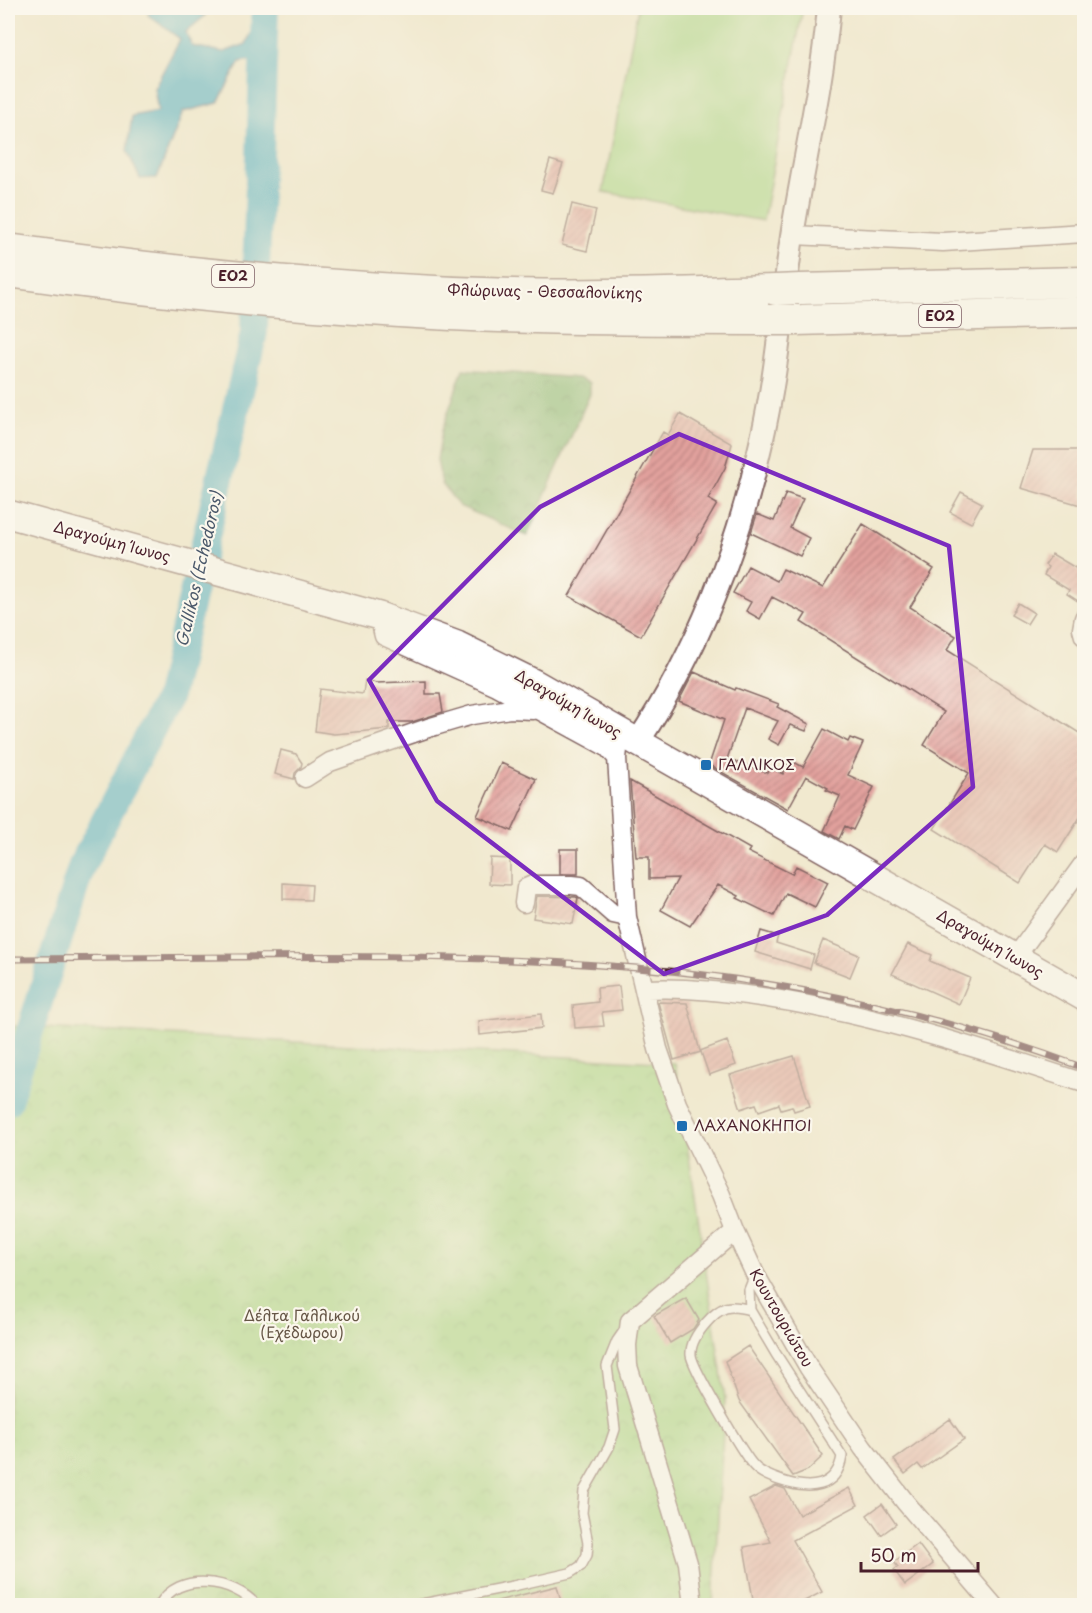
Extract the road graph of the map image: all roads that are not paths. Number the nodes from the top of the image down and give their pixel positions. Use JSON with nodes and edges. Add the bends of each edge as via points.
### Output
{"nodes":[{"id":1,"x":829,"y":8,"type":"edge"},
{"id":2,"x":1084,"y":233,"type":"edge"},
{"id":3,"x":793,"y":235,"type":"junction"},
{"id":4,"x":8,"y":249,"type":"edge"},
{"id":5,"x":8,"y":273,"type":"edge"},
{"id":6,"x":1084,"y":282,"type":"edge"},
{"id":7,"x":455,"y":303,"type":"junction"},
{"id":8,"x":1084,"y":312,"type":"edge"},
{"id":9,"x":8,"y":514,"type":"edge"},
{"id":10,"x":379,"y":616,"type":"junction"},
{"id":11,"x":1084,"y":618,"type":"edge"},
{"id":12,"x":1084,"y":636,"type":"edge"},
{"id":13,"x":536,"y":710,"type":"junction"},
{"id":14,"x":625,"y":745,"type":"junction"},
{"id":15,"x":305,"y":778,"type":"dead end"},
{"id":16,"x":1084,"y":862,"type":"edge"},
{"id":17,"x":524,"y":903,"type":"dead end"},
{"id":18,"x":627,"y":917,"type":"junction"},
{"id":19,"x":1015,"y":958,"type":"junction"},
{"id":20,"x":645,"y":989,"type":"junction"},
{"id":21,"x":1084,"y":997,"type":"edge"},
{"id":22,"x":1084,"y":1083,"type":"edge"},
{"id":23,"x":735,"y":1231,"type":"junction"},
{"id":24,"x":755,"y":1274,"type":"junction"},
{"id":25,"x":750,"y":1310,"type":"junction"},
{"id":26,"x":630,"y":1321,"type":"junction"},
{"id":27,"x":159,"y":1605,"type":"edge"},
{"id":28,"x":257,"y":1605,"type":"edge"},
{"id":29,"x":412,"y":1605,"type":"edge"},
{"id":30,"x":693,"y":1605,"type":"edge"},
{"id":31,"x":994,"y":1605,"type":"edge"}],
"edges":[{"from":1,"to":3,"type":"street","via":[[824,61]]},
{"from":2,"to":3,"type":"street","via":[[943,242]]},
{"from":3,"to":14,"type":"street","via":[[762,442],[733,547],[678,675],[654,718]]},
{"from":4,"to":7,"type":"main road","name":"Φλώρινας - Θεσσαλονίκης","number":"ΕΟ2"},
{"from":5,"to":7,"type":"main road","name":"Φλώρινας - Θεσσαλονίκης","number":"ΕΟ2","via":[[205,296]]},
{"from":6,"to":7,"type":"main road","name":"Φλώρινας - Θεσσαλονίκης","number":"ΕΟ2","via":[[513,294]]},
{"from":7,"to":8,"type":"main road","name":"Φλώρινας - Θεσσαλονίκης","number":"ΕΟ2","via":[[560,318],[782,320]]},
{"from":9,"to":10,"type":"main road","name":"Δραγούμη Ίωνος"},
{"from":10,"to":13,"type":"street","via":[[384,636],[497,687]]},
{"from":10,"to":14,"type":"main road","name":"Δραγούμη Ίωνος","via":[[417,629],[543,688]]},
{"from":11,"to":12,"type":"street"},
{"from":13,"to":14,"type":"street","via":[[607,747]]},
{"from":13,"to":15,"type":"street","via":[[510,709],[428,728],[330,762]]},
{"from":14,"to":18,"type":"street","name":"Κουντουριώτου"},
{"from":14,"to":19,"type":"main road","name":"Δραγούμη Ίωνος"},
{"from":16,"to":19,"type":"street"},
{"from":17,"to":18,"type":"street","via":[[526,888],[533,885],[581,886],[613,914]]},
{"from":18,"to":20,"type":"street","name":"Κουντουριώτου"},
{"from":19,"to":21,"type":"main road","name":"Δραγούμη Ίωνος"},
{"from":20,"to":22,"type":"street","via":[[678,987],[729,992],[880,1020]]},
{"from":20,"to":23,"type":"street","name":"Κουντουριώτου","via":[[658,1049],[677,1104]]},
{"from":23,"to":24,"type":"street","name":"Κουντουριώτου"},
{"from":23,"to":26,"type":"street"},
{"from":24,"to":25,"type":"lane","via":[[749,1290]]},
{"from":24,"to":31,"type":"street","name":"Κουντουριώτου","via":[[809,1368],[863,1448]]},
{"from":25,"to":25,"type":"lane","via":[[842,1456],[840,1468],[831,1479],[815,1487],[795,1486],[754,1467],[691,1356],[693,1341],[717,1311],[734,1306]]},
{"from":26,"to":29,"type":"lane","via":[[607,1366],[615,1429],[584,1491],[582,1513],[588,1543],[581,1566],[570,1573],[513,1587]]},
{"from":26,"to":30,"type":"street","via":[[628,1366],[688,1563]]},
{"from":27,"to":28,"type":"lane","via":[[181,1585],[205,1581],[236,1591]]}]}
